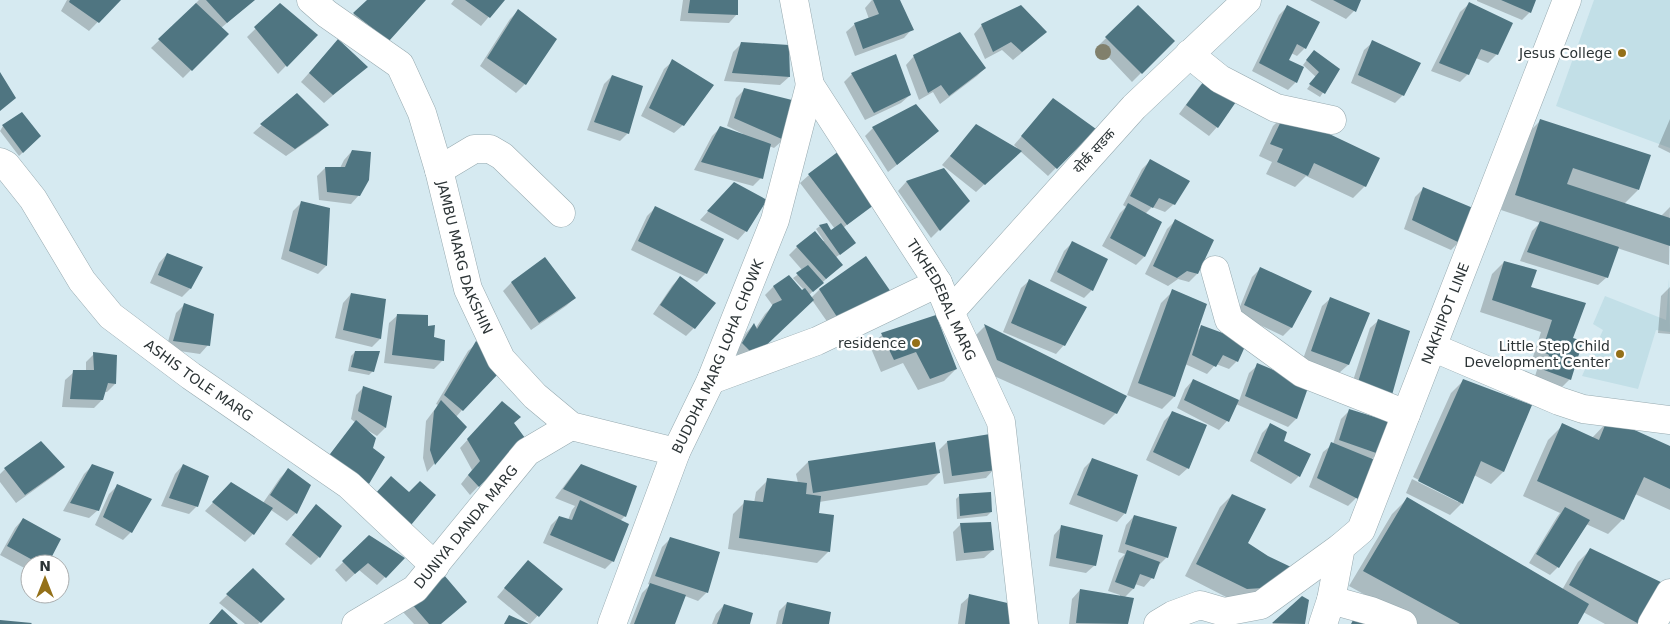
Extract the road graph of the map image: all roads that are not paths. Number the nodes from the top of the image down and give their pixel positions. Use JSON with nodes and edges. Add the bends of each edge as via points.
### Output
{"nodes":[{"id":1,"x":311,"y":0,"type":"edge"},
{"id":2,"x":794,"y":0,"type":"edge"},
{"id":3,"x":1247,"y":0,"type":"edge"},
{"id":4,"x":1567,"y":0,"type":"edge"},
{"id":5,"x":1189,"y":54,"type":"junction"},
{"id":6,"x":810,"y":85,"type":"junction"},
{"id":7,"x":1332,"y":120,"type":"dead end"},
{"id":8,"x":0,"y":162,"type":"edge"},
{"id":9,"x":439,"y":170,"type":"junction"},
{"id":10,"x":561,"y":213,"type":"dead end"},
{"id":11,"x":1215,"y":270,"type":"dead end"},
{"id":12,"x":938,"y":283,"type":"junction"},
{"id":13,"x":950,"y":312,"type":"junction"},
{"id":14,"x":1432,"y":347,"type":"junction"},
{"id":15,"x":711,"y":380,"type":"junction"},
{"id":16,"x":1406,"y":414,"type":"junction"},
{"id":17,"x":1670,"y":420,"type":"edge"},
{"id":18,"x":571,"y":426,"type":"junction"},
{"id":19,"x":676,"y":452,"type":"junction"},
{"id":20,"x":1341,"y":547,"type":"junction"},
{"id":21,"x":435,"y":566,"type":"junction"},
{"id":22,"x":1670,"y":593,"type":"edge"},
{"id":23,"x":1327,"y":612,"type":"edge"},
{"id":24,"x":356,"y":624,"type":"edge"},
{"id":25,"x":612,"y":624,"type":"edge"},
{"id":26,"x":1024,"y":624,"type":"edge"},
{"id":27,"x":1158,"y":624,"type":"edge"},
{"id":28,"x":1403,"y":624,"type":"edge"},
{"id":29,"x":1652,"y":624,"type":"edge"}],
"edges":[{"from":1,"to":9,"type":"street","name":"JAMBU MARG DAKSHIN","via":[[400,65],[422,113]]},
{"from":2,"to":6,"type":"street","name":"TIKHEDEBAL MARG"},
{"from":3,"to":5,"type":"street","name":"योर्क सडक"},
{"from":4,"to":14,"type":"street","name":"NAKHIPOT LINE"},
{"from":5,"to":7,"type":"street","via":[[1220,79],[1276,108]]},
{"from":5,"to":13,"type":"street","name":"योर्क सडक","via":[[1134,107]]},
{"from":6,"to":12,"type":"street","name":"TIKHEDEBAL MARG"},
{"from":6,"to":15,"type":"street","name":"BUDDHA MARG LOHA CHOWK","via":[[775,220]]},
{"from":8,"to":21,"type":"street","name":"ASHIS TOLE MARG","via":[[6,165],[32,199],[82,281],[111,316],[191,376],[349,485]]},
{"from":9,"to":10,"type":"street","via":[[474,148],[490,148]]},
{"from":9,"to":18,"type":"street","name":"JAMBU MARG DAKSHIN","via":[[468,289],[501,359],[534,396]]},
{"from":11,"to":16,"type":"street","via":[[1229,320],[1302,373]]},
{"from":12,"to":13,"type":"street","name":"TIKHEDEBAL MARG"},
{"from":12,"to":15,"type":"street","via":[[817,341]]},
{"from":13,"to":26,"type":"street","name":"TIKHEDEBAL MARG","via":[[1001,422]]},
{"from":14,"to":16,"type":"street","name":"NAKHIPOT LINE"},
{"from":14,"to":17,"type":"street","via":[[1583,409]]},
{"from":15,"to":19,"type":"street","name":"BUDDHA MARG LOHA CHOWK"},
{"from":16,"to":20,"type":"street","name":"NAKHIPOT LINE","via":[[1361,530]]},
{"from":18,"to":19,"type":"street","name":"JAMBU MARG DAKSHIN"},
{"from":18,"to":21,"type":"street","name":"DUNIYA DANDA MARG","via":[[526,452]]},
{"from":19,"to":25,"type":"street","name":"BUDDHA MARG LOHA CHOWK"},
{"from":20,"to":23,"type":"street"},
{"from":20,"to":27,"type":"street","name":"NAKHIPOT LINE","via":[[1261,605],[1224,612],[1200,605]]},
{"from":21,"to":24,"type":"street","name":"DUNIYA DANDA MARG","via":[[415,589]]},
{"from":22,"to":29,"type":"street"},
{"from":23,"to":28,"type":"street","via":[[1371,611]]}]}
